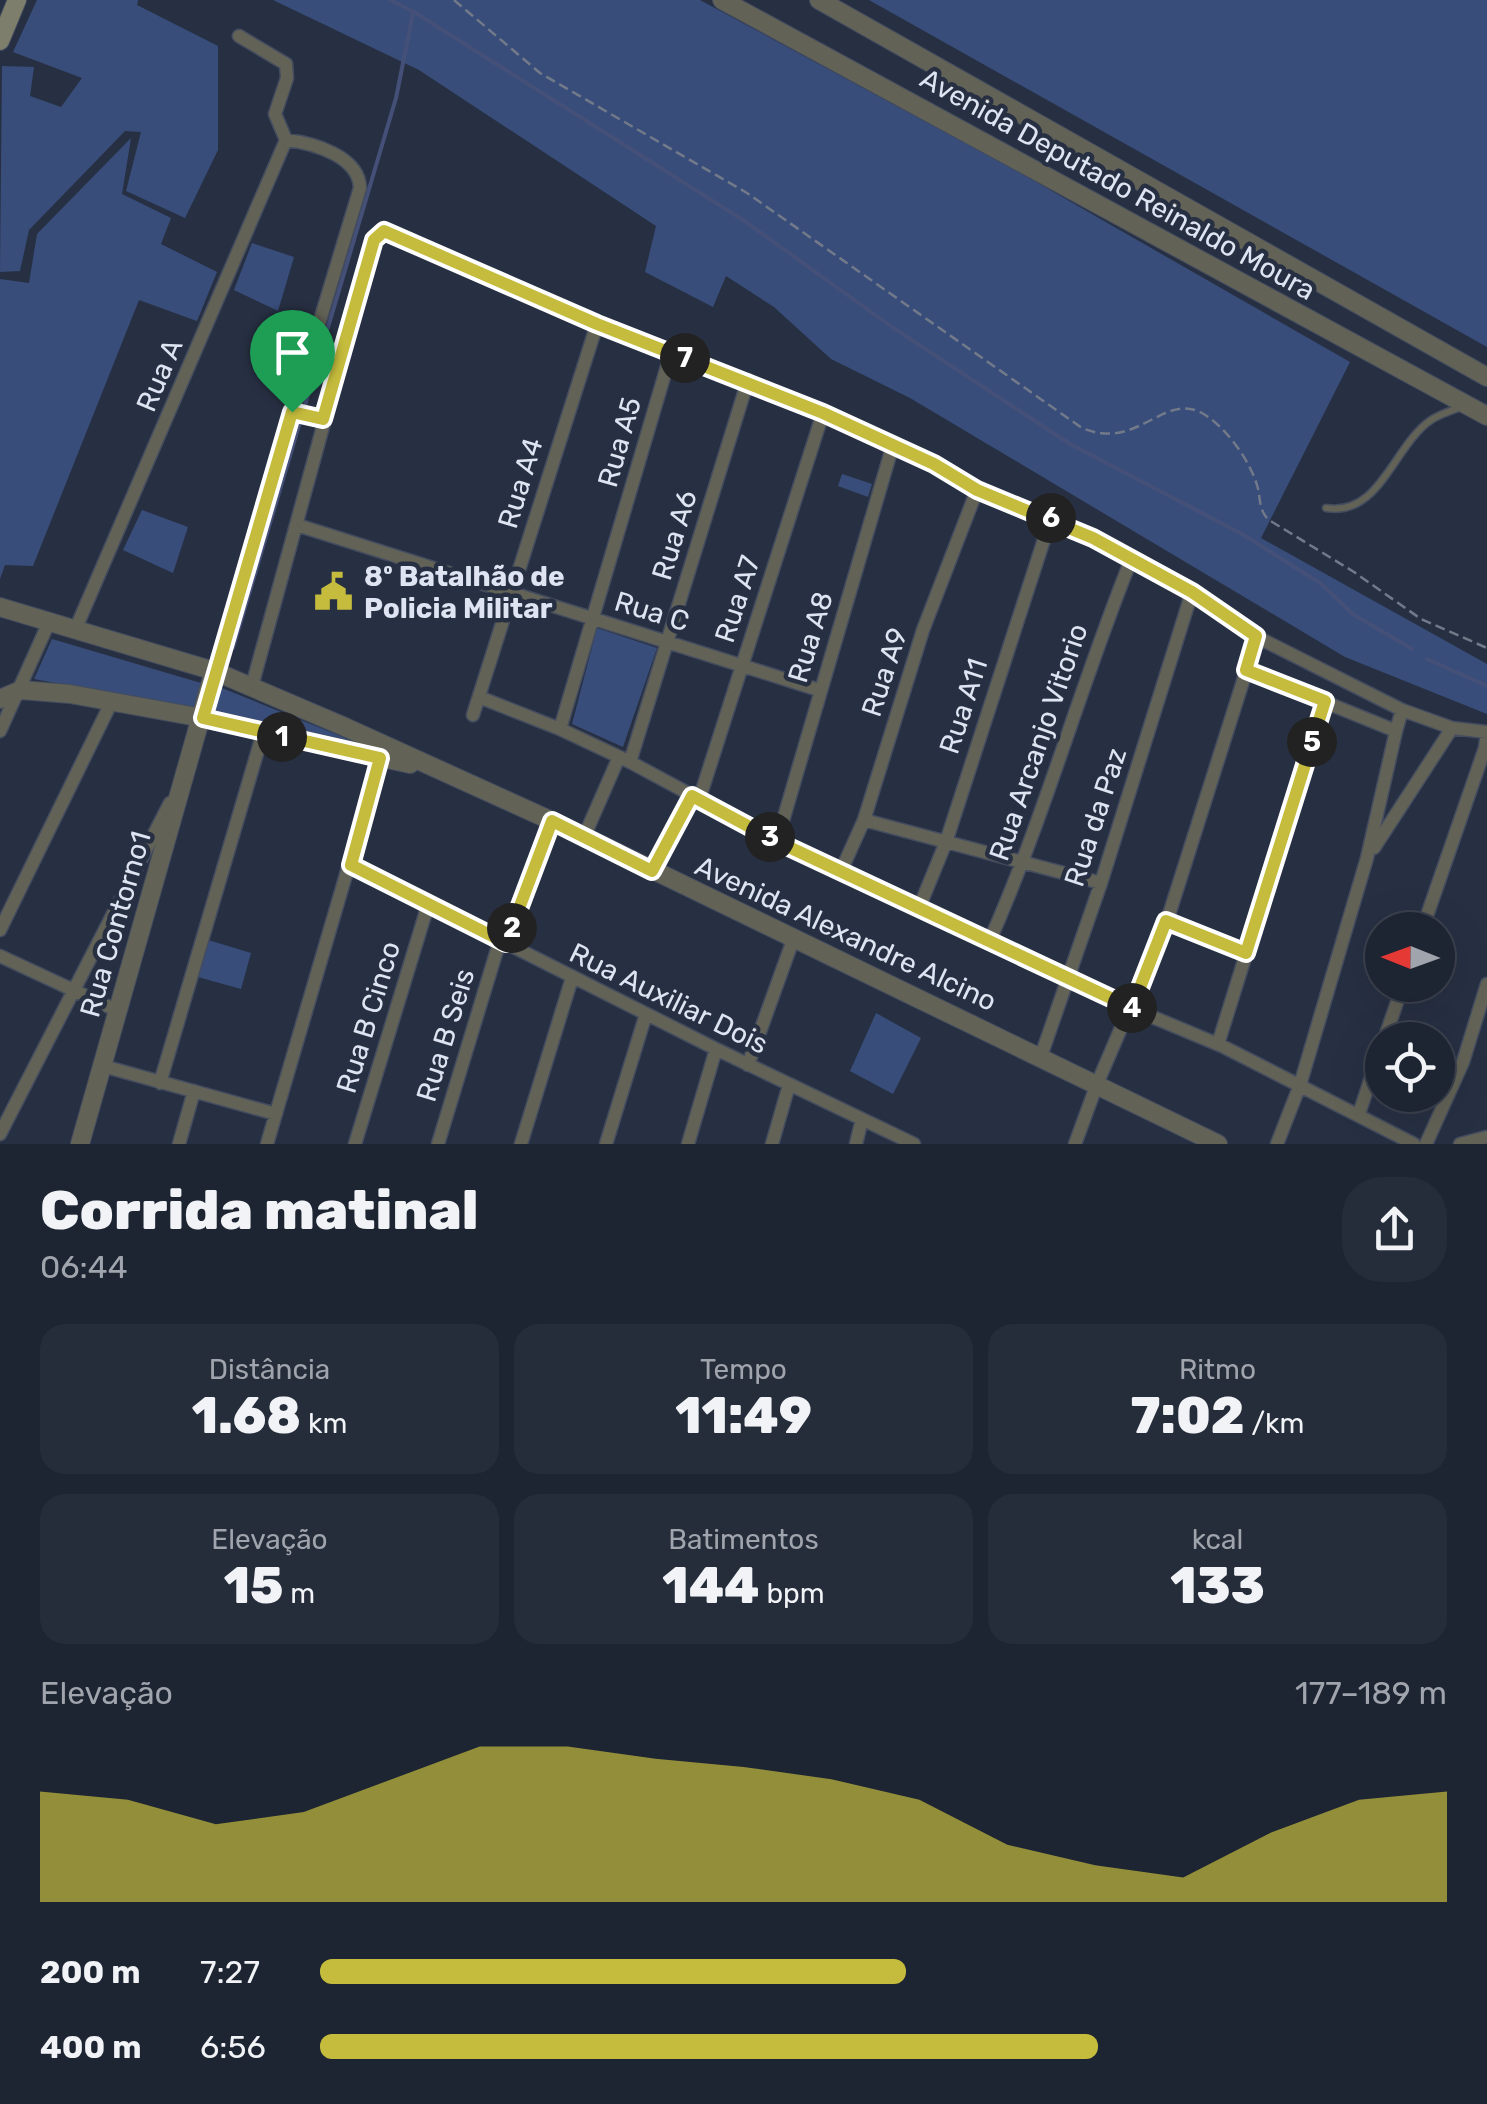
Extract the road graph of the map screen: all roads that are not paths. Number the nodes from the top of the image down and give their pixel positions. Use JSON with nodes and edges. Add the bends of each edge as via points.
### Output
{"nodes":[{"id":1,"x":722,"y":0,"type":"edge"},
{"id":2,"x":820,"y":0,"type":"edge"},
{"id":3,"x":11,"y":2,"type":"edge"},
{"id":4,"x":239,"y":36,"type":"dead end"},
{"id":5,"x":0,"y":41,"type":"edge"},
{"id":6,"x":286,"y":140,"type":"junction"},
{"id":7,"x":597,"y":324,"type":"junction"},
{"id":8,"x":671,"y":353,"type":"junction"},
{"id":9,"x":1487,"y":377,"type":"edge"},
{"id":10,"x":748,"y":380,"type":"junction"},
{"id":11,"x":1466,"y":404,"type":"junction"},
{"id":12,"x":823,"y":413,"type":"junction"},
{"id":13,"x":1487,"y":416,"type":"edge"},
{"id":14,"x":892,"y":448,"type":"junction"},
{"id":15,"x":977,"y":490,"type":"junction"},
{"id":16,"x":1326,"y":508,"type":"dead end"},
{"id":17,"x":1051,"y":518,"type":"junction"},
{"id":18,"x":297,"y":525,"type":"junction"},
{"id":19,"x":1131,"y":560,"type":"junction"},
{"id":20,"x":1192,"y":592,"type":"junction"},
{"id":21,"x":512,"y":593,"type":"junction"},
{"id":22,"x":0,"y":607,"type":"edge"},
{"id":23,"x":591,"y":618,"type":"junction"},
{"id":24,"x":50,"y":620,"type":"junction"},
{"id":25,"x":76,"y":628,"type":"junction"},
{"id":26,"x":1256,"y":636,"type":"junction"},
{"id":27,"x":667,"y":642,"type":"junction"},
{"id":28,"x":742,"y":665,"type":"junction"},
{"id":29,"x":1246,"y":670,"type":"junction"},
{"id":30,"x":214,"y":671,"type":"junction"},
{"id":31,"x":252,"y":686,"type":"junction"},
{"id":32,"x":20,"y":690,"type":"junction"},
{"id":33,"x":820,"y":690,"type":"junction"},
{"id":34,"x":479,"y":697,"type":"junction"},
{"id":35,"x":0,"y":699,"type":"edge"},
{"id":36,"x":112,"y":701,"type":"junction"},
{"id":37,"x":1325,"y":701,"type":"junction"},
{"id":38,"x":1402,"y":710,"type":"junction"},
{"id":39,"x":473,"y":716,"type":"dead end"},
{"id":40,"x":203,"y":718,"type":"junction"},
{"id":41,"x":560,"y":728,"type":"junction"},
{"id":42,"x":1452,"y":728,"type":"junction"},
{"id":43,"x":0,"y":730,"type":"edge"},
{"id":44,"x":1396,"y":731,"type":"junction"},
{"id":45,"x":1487,"y":732,"type":"edge"},
{"id":46,"x":263,"y":733,"type":"junction"},
{"id":47,"x":1486,"y":748,"type":"edge"},
{"id":48,"x":382,"y":752,"type":"junction"},
{"id":49,"x":625,"y":759,"type":"junction"},
{"id":50,"x":186,"y":772,"type":"junction"},
{"id":51,"x":695,"y":798,"type":"junction"},
{"id":52,"x":864,"y":820,"type":"junction"},
{"id":53,"x":552,"y":821,"type":"junction"},
{"id":54,"x":584,"y":837,"type":"junction"},
{"id":55,"x":776,"y":841,"type":"junction"},
{"id":56,"x":946,"y":842,"type":"junction"},
{"id":57,"x":1367,"y":858,"type":"junction"},
{"id":58,"x":1024,"y":863,"type":"junction"},
{"id":59,"x":351,"y":865,"type":"junction"},
{"id":60,"x":652,"y":871,"type":"junction"},
{"id":61,"x":841,"y":871,"type":"junction"},
{"id":62,"x":1101,"y":883,"type":"junction"},
{"id":63,"x":428,"y":905,"type":"junction"},
{"id":64,"x":920,"y":908,"type":"junction"},
{"id":65,"x":1428,"y":912,"type":"edge"},
{"id":66,"x":1166,"y":921,"type":"junction"},
{"id":67,"x":0,"y":930,"type":"edge"},
{"id":68,"x":793,"y":940,"type":"junction"},
{"id":69,"x":990,"y":940,"type":"junction"},
{"id":70,"x":503,"y":942,"type":"junction"},
{"id":71,"x":1246,"y":953,"type":"junction"},
{"id":72,"x":0,"y":956,"type":"edge"},
{"id":73,"x":572,"y":978,"type":"junction"},
{"id":74,"x":1068,"y":978,"type":"junction"},
{"id":75,"x":1487,"y":984,"type":"edge"},
{"id":76,"x":74,"y":990,"type":"junction"},
{"id":77,"x":1132,"y":1008,"type":"junction"},
{"id":78,"x":118,"y":1012,"type":"junction"},
{"id":79,"x":646,"y":1014,"type":"junction"},
{"id":80,"x":1218,"y":1044,"type":"junction"},
{"id":81,"x":716,"y":1050,"type":"junction"},
{"id":82,"x":1041,"y":1056,"type":"junction"},
{"id":83,"x":748,"y":1065,"type":"junction"},
{"id":84,"x":103,"y":1066,"type":"junction"},
{"id":85,"x":160,"y":1083,"type":"junction"},
{"id":86,"x":1097,"y":1084,"type":"junction"},
{"id":87,"x":789,"y":1085,"type":"junction"},
{"id":88,"x":1300,"y":1085,"type":"junction"},
{"id":89,"x":194,"y":1091,"type":"junction"},
{"id":90,"x":1365,"y":1094,"type":"edge"},
{"id":91,"x":276,"y":1114,"type":"junction"},
{"id":92,"x":1358,"y":1114,"type":"junction"},
{"id":93,"x":862,"y":1119,"type":"junction"},
{"id":94,"x":0,"y":1134,"type":"edge"},
{"id":95,"x":1487,"y":1137,"type":"edge"},
{"id":96,"x":80,"y":1144,"type":"edge"},
{"id":97,"x":179,"y":1144,"type":"edge"},
{"id":98,"x":267,"y":1144,"type":"edge"},
{"id":99,"x":355,"y":1144,"type":"edge"},
{"id":100,"x":438,"y":1144,"type":"edge"},
{"id":101,"x":521,"y":1144,"type":"edge"},
{"id":102,"x":606,"y":1144,"type":"edge"},
{"id":103,"x":688,"y":1144,"type":"edge"},
{"id":104,"x":772,"y":1144,"type":"edge"},
{"id":105,"x":856,"y":1144,"type":"edge"},
{"id":106,"x":914,"y":1144,"type":"edge"},
{"id":107,"x":1075,"y":1144,"type":"edge"},
{"id":108,"x":1216,"y":1144,"type":"edge"},
{"id":109,"x":1277,"y":1144,"type":"edge"},
{"id":110,"x":1414,"y":1144,"type":"edge"},
{"id":111,"x":1426,"y":1144,"type":"edge"},
{"id":112,"x":1460,"y":1144,"type":"edge"}],
"edges":[{"from":1,"to":11,"type":"street","name":"Avenida Deputado Reinaldo Moura"},
{"from":2,"to":9,"type":"street","name":"Avenida Deputado Reinaldo Moura"},
{"from":3,"to":5,"type":"main road"},
{"from":4,"to":6,"type":"street","via":[[286,64],[275,114]]},
{"from":6,"to":25,"type":"street","name":"Rua A"},
{"from":6,"to":30,"type":"street","via":[[347,162],[360,188]]},
{"from":7,"to":8,"type":"street"},
{"from":7,"to":18,"type":"street","via":[[384,231],[374,240]]},
{"from":7,"to":21,"type":"street","name":"Rua A4"},
{"from":8,"to":10,"type":"street"},
{"from":8,"to":23,"type":"street","name":"Rua A5"},
{"from":10,"to":12,"type":"street"},
{"from":10,"to":27,"type":"street","name":"Rua A6"},
{"from":11,"to":13,"type":"street","name":"Avenida Deputado Reinaldo Moura"},
{"from":11,"to":16,"type":"lane","via":[[1429,422],[1357,505]]},
{"from":12,"to":14,"type":"street"},
{"from":12,"to":28,"type":"street","name":"Rua A7"},
{"from":14,"to":15,"type":"street"},
{"from":14,"to":33,"type":"street","name":"Rua A8"},
{"from":15,"to":17,"type":"street"},
{"from":15,"to":52,"type":"street","name":"Rua A9","via":[[923,630]]},
{"from":17,"to":19,"type":"street"},
{"from":17,"to":56,"type":"street","name":"Rua A11"},
{"from":18,"to":21,"type":"street","name":"Rua C"},
{"from":18,"to":31,"type":"street"},
{"from":19,"to":20,"type":"street"},
{"from":19,"to":58,"type":"street","name":"Rua Arcanjo Vitorio"},
{"from":20,"to":26,"type":"street"},
{"from":20,"to":62,"type":"street","name":"Rua da Paz"},
{"from":21,"to":23,"type":"street","name":"Rua C"},
{"from":21,"to":34,"type":"street","name":"Rua A4"},
{"from":22,"to":24,"type":"street","name":"Avenida Alexandre Alcino"},
{"from":23,"to":27,"type":"street","name":"Rua C"},
{"from":23,"to":41,"type":"street","name":"Rua A5"},
{"from":24,"to":25,"type":"street","name":"Avenida Alexandre Alcino"},
{"from":24,"to":32,"type":"street"},
{"from":25,"to":30,"type":"street","name":"Avenida Alexandre Alcino"},
{"from":26,"to":29,"type":"street"},
{"from":26,"to":38,"type":"street"},
{"from":27,"to":28,"type":"street","name":"Rua C"},
{"from":27,"to":49,"type":"street","name":"Rua A6"},
{"from":28,"to":33,"type":"street","name":"Rua C"},
{"from":28,"to":51,"type":"street","name":"Rua A7"},
{"from":29,"to":37,"type":"street"},
{"from":29,"to":66,"type":"street"},
{"from":30,"to":31,"type":"street","name":"Avenida Alexandre Alcino"},
{"from":30,"to":40,"type":"street","name":"Rua Contorno1"},
{"from":31,"to":48,"type":"street","name":"Avenida Alexandre Alcino"},
{"from":32,"to":35,"type":"street"},
{"from":32,"to":36,"type":"street"},
{"from":32,"to":43,"type":"street"},
{"from":33,"to":55,"type":"street","name":"Rua A8"},
{"from":34,"to":39,"type":"street","name":"Rua A4"},
{"from":34,"to":41,"type":"street"},
{"from":36,"to":40,"type":"street"},
{"from":36,"to":67,"type":"street"},
{"from":37,"to":44,"type":"street"},
{"from":37,"to":71,"type":"street"},
{"from":38,"to":42,"type":"street"},
{"from":38,"to":44,"type":"street"},
{"from":40,"to":46,"type":"street"},
{"from":40,"to":50,"type":"street","name":"Rua Contorno1"},
{"from":41,"to":49,"type":"street"},
{"from":42,"to":45,"type":"street"},
{"from":42,"to":57,"type":"street"},
{"from":44,"to":57,"type":"street"},
{"from":45,"to":47,"type":"street"},
{"from":46,"to":48,"type":"street"},
{"from":46,"to":85,"type":"street"},
{"from":47,"to":65,"type":"street"},
{"from":48,"to":53,"type":"street","name":"Avenida Alexandre Alcino","via":[[440,770]]},
{"from":48,"to":59,"type":"street"},
{"from":49,"to":51,"type":"street"},
{"from":49,"to":54,"type":"street","name":"Rua A6"},
{"from":50,"to":76,"type":"street"},
{"from":50,"to":78,"type":"street","name":"Rua Contorno1"},
{"from":51,"to":55,"type":"street"},
{"from":51,"to":60,"type":"street","name":"Rua A7"},
{"from":52,"to":56,"type":"street"},
{"from":52,"to":61,"type":"street","name":"Rua A9"},
{"from":53,"to":54,"type":"street","name":"Avenida Alexandre Alcino"},
{"from":53,"to":70,"type":"street","name":"Rua B Seis"},
{"from":54,"to":60,"type":"street","name":"Avenida Alexandre Alcino"},
{"from":55,"to":61,"type":"street"},
{"from":56,"to":58,"type":"street"},
{"from":56,"to":64,"type":"street","name":"Rua A11"},
{"from":57,"to":88,"type":"street"},
{"from":58,"to":62,"type":"street"},
{"from":58,"to":69,"type":"street","name":"Rua Arcanjo Vitorio"},
{"from":59,"to":63,"type":"street","name":"Rua Auxiliar Dois"},
{"from":59,"to":91,"type":"street"},
{"from":60,"to":68,"type":"street","name":"Avenida Alexandre Alcino"},
{"from":61,"to":64,"type":"street"},
{"from":62,"to":74,"type":"street","name":"Rua da Paz"},
{"from":63,"to":70,"type":"street","name":"Rua Auxiliar Dois"},
{"from":63,"to":99,"type":"street","name":"Rua B Cinco"},
{"from":64,"to":69,"type":"street"},
{"from":66,"to":71,"type":"street"},
{"from":66,"to":77,"type":"street"},
{"from":68,"to":82,"type":"street","name":"Avenida Alexandre Alcino"},
{"from":68,"to":83,"type":"street"},
{"from":69,"to":74,"type":"street"},
{"from":70,"to":73,"type":"street","name":"Rua Auxiliar Dois"},
{"from":70,"to":100,"type":"street","name":"Rua B Seis"},
{"from":71,"to":80,"type":"street"},
{"from":72,"to":76,"type":"street"},
{"from":73,"to":79,"type":"street","name":"Rua Auxiliar Dois"},
{"from":73,"to":101,"type":"street"},
{"from":74,"to":77,"type":"street"},
{"from":74,"to":82,"type":"street","name":"Rua da Paz"},
{"from":75,"to":111,"type":"street","via":[[1463,1062]]},
{"from":76,"to":78,"type":"street"},
{"from":76,"to":94,"type":"street"},
{"from":77,"to":80,"type":"street"},
{"from":77,"to":86,"type":"street"},
{"from":78,"to":84,"type":"street","name":"Rua Contorno1"},
{"from":79,"to":81,"type":"street","name":"Rua Auxiliar Dois"},
{"from":79,"to":102,"type":"street"},
{"from":80,"to":88,"type":"street"},
{"from":81,"to":83,"type":"street","name":"Rua Auxiliar Dois"},
{"from":81,"to":103,"type":"street"},
{"from":82,"to":86,"type":"street","name":"Avenida Alexandre Alcino"},
{"from":83,"to":87,"type":"street","name":"Rua Auxiliar Dois"},
{"from":84,"to":85,"type":"street"},
{"from":84,"to":96,"type":"street","name":"Rua Contorno1"},
{"from":85,"to":89,"type":"street"},
{"from":86,"to":107,"type":"street"},
{"from":86,"to":108,"type":"street","name":"Avenida Alexandre Alcino"},
{"from":87,"to":93,"type":"street","name":"Rua Auxiliar Dois"},
{"from":87,"to":104,"type":"street"},
{"from":88,"to":92,"type":"street"},
{"from":88,"to":109,"type":"street"},
{"from":89,"to":91,"type":"street"},
{"from":89,"to":97,"type":"street"},
{"from":90,"to":92,"type":"street"},
{"from":91,"to":98,"type":"street"},
{"from":92,"to":110,"type":"street"},
{"from":93,"to":105,"type":"street"},
{"from":93,"to":106,"type":"street","name":"Rua Auxiliar Dois"},
{"from":95,"to":112,"type":"street"}]}
